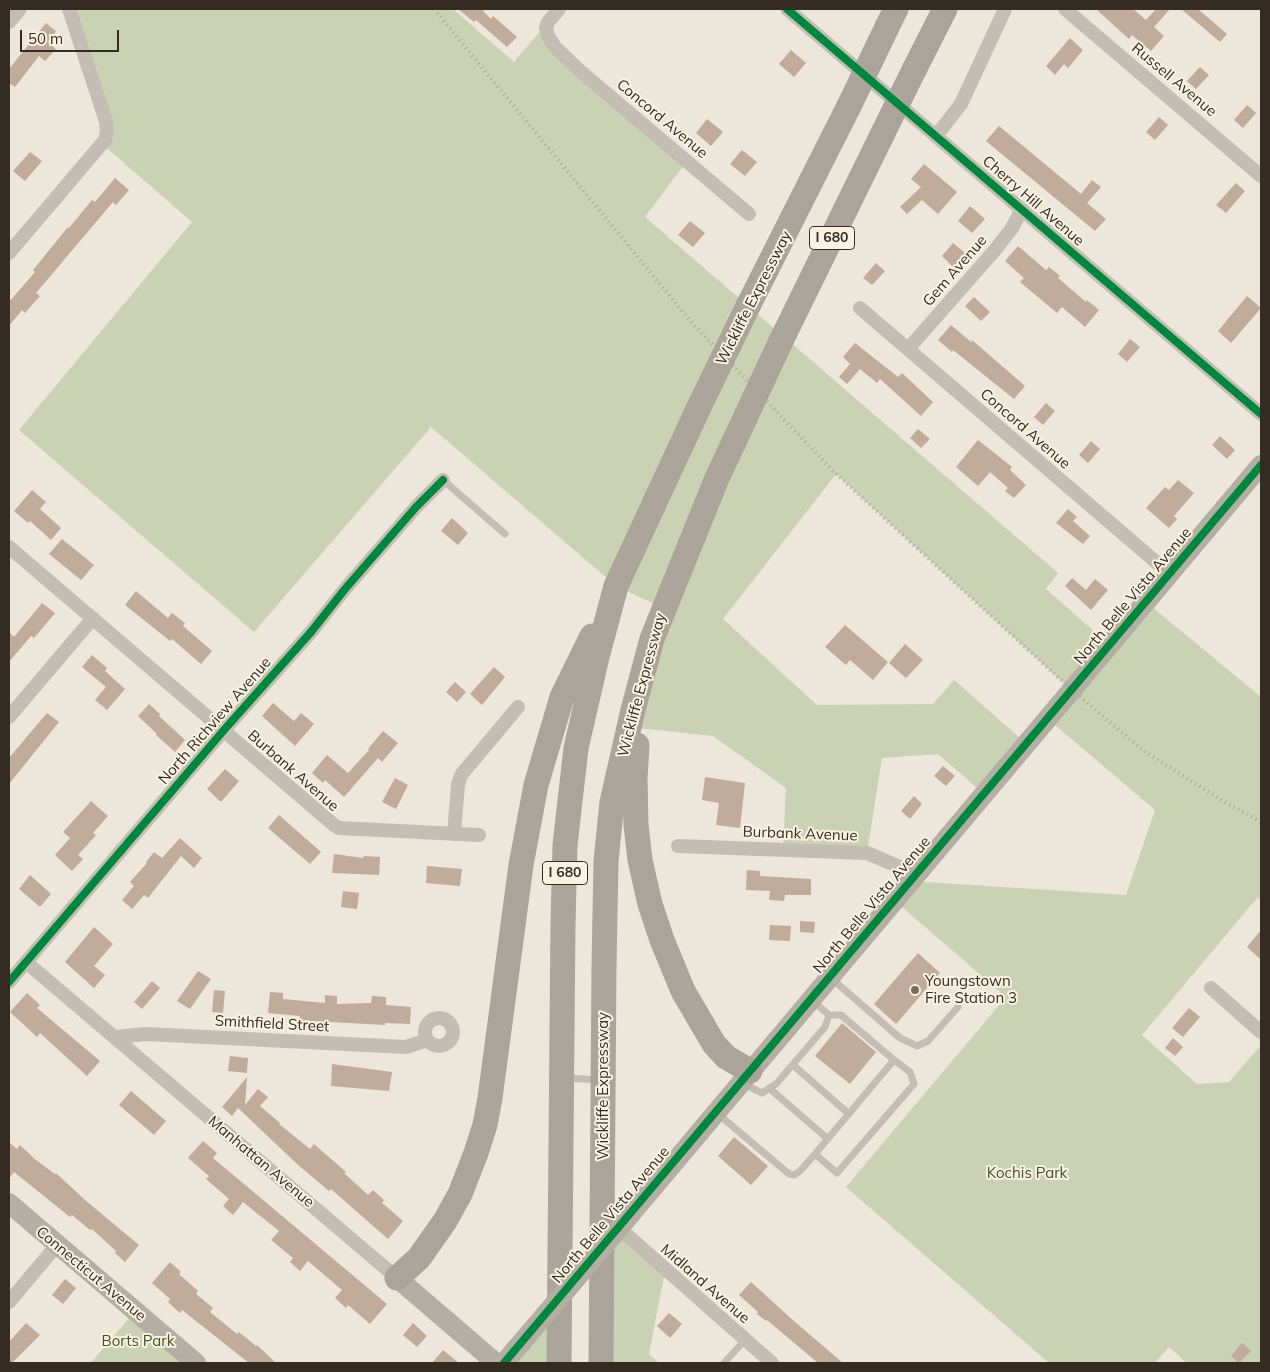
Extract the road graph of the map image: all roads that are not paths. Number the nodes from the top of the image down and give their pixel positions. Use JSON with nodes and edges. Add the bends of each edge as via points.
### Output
{"nodes":[{"id":1,"x":20,"y":9,"type":"edge"},
{"id":2,"x":69,"y":9,"type":"edge"},
{"id":3,"x":559,"y":9,"type":"edge"},
{"id":4,"x":787,"y":9,"type":"edge"},
{"id":5,"x":945,"y":9,"type":"edge"},
{"id":6,"x":1005,"y":9,"type":"edge"},
{"id":7,"x":1065,"y":9,"type":"edge"},
{"id":8,"x":892,"y":17,"type":"edge"},
{"id":9,"x":9,"y":22,"type":"edge"},
{"id":10,"x":936,"y":136,"type":"junction"},
{"id":11,"x":1261,"y":176,"type":"edge"},
{"id":12,"x":1022,"y":209,"type":"junction"},
{"id":13,"x":749,"y":214,"type":"dead end"},
{"id":14,"x":9,"y":253,"type":"edge"},
{"id":15,"x":860,"y":308,"type":"dead end"},
{"id":16,"x":908,"y":349,"type":"junction"},
{"id":17,"x":1261,"y":414,"type":"edge"},
{"id":18,"x":1261,"y":465,"type":"edge"},
{"id":19,"x":443,"y":480,"type":"joint"},
{"id":20,"x":505,"y":534,"type":"dead end"},
{"id":21,"x":9,"y":546,"type":"edge"},
{"id":22,"x":1170,"y":574,"type":"junction"},
{"id":23,"x":616,"y":586,"type":"junction"},
{"id":24,"x":93,"y":618,"type":"junction"},
{"id":25,"x":640,"y":683,"type":"junction"},
{"id":26,"x":518,"y":707,"type":"dead end"},
{"id":27,"x":9,"y":717,"type":"edge"},
{"id":28,"x":224,"y":730,"type":"junction"},
{"id":29,"x":454,"y":834,"type":"junction"},
{"id":30,"x":479,"y":835,"type":"dead end"},
{"id":31,"x":678,"y":846,"type":"dead end"},
{"id":32,"x":916,"y":874,"type":"junction"},
{"id":33,"x":26,"y":962,"type":"junction"},
{"id":34,"x":829,"y":977,"type":"junction"},
{"id":35,"x":9,"y":982,"type":"edge"},
{"id":36,"x":1211,"y":988,"type":"dead end"},
{"id":37,"x":810,"y":999,"type":"junction"},
{"id":38,"x":958,"y":1007,"type":"dead end"},
{"id":39,"x":829,"y":1014,"type":"junction"},
{"id":40,"x":1261,"y":1032,"type":"edge"},
{"id":41,"x":115,"y":1038,"type":"junction"},
{"id":42,"x":427,"y":1040,"type":"dead end"},
{"id":43,"x":894,"y":1060,"type":"junction"},
{"id":44,"x":793,"y":1066,"type":"junction"},
{"id":45,"x":745,"y":1077,"type":"junction"},
{"id":46,"x":562,"y":1078,"type":"junction"},
{"id":47,"x":603,"y":1081,"type":"junction"},
{"id":48,"x":769,"y":1088,"type":"junction"},
{"id":49,"x":716,"y":1113,"type":"junction"},
{"id":50,"x":849,"y":1114,"type":"junction"},
{"id":51,"x":828,"y":1139,"type":"junction"},
{"id":52,"x":815,"y":1154,"type":"junction"},
{"id":53,"x":9,"y":1203,"type":"edge"},
{"id":54,"x":619,"y":1228,"type":"junction"},
{"id":55,"x":57,"y":1245,"type":"junction"},
{"id":56,"x":397,"y":1278,"type":"junction"},
{"id":57,"x":9,"y":1302,"type":"edge"},
{"id":58,"x":745,"y":1340,"type":"junction"},
{"id":59,"x":196,"y":1363,"type":"edge"},
{"id":60,"x":496,"y":1363,"type":"edge"},
{"id":61,"x":504,"y":1363,"type":"edge"},
{"id":62,"x":559,"y":1363,"type":"edge"},
{"id":63,"x":601,"y":1363,"type":"edge"},
{"id":64,"x":724,"y":1363,"type":"edge"},
{"id":65,"x":772,"y":1363,"type":"edge"}],
"edges":[{"from":1,"to":9,"type":"street"},
{"from":2,"to":14,"type":"street","via":[[107,132],[105,140]]},
{"from":3,"to":13,"type":"street","name":"Concord Avenue","via":[[546,28],[556,47]]},
{"from":4,"to":10,"type":"street","name":"Cherry Hill Avenue"},
{"from":5,"to":25,"type":"highway","name":"Wickliffe Expressway","number":"I 680","bridge":true,"via":[[733,444],[663,608]]},
{"from":6,"to":10,"type":"street","via":[[961,104]]},
{"from":7,"to":11,"type":"street","name":"Russell Avenue"},
{"from":8,"to":23,"type":"highway","name":"Wickliffe Expressway","number":"I 680","bridge":true,"via":[[699,407]]},
{"from":10,"to":12,"type":"street","name":"Cherry Hill Avenue"},
{"from":12,"to":16,"type":"street","name":"Gem Avenue","via":[[995,250]]},
{"from":12,"to":17,"type":"street","name":"Cherry Hill Avenue"},
{"from":15,"to":16,"type":"street","name":"Concord Avenue"},
{"from":16,"to":22,"type":"street","name":"Concord Avenue"},
{"from":18,"to":22,"type":"street","name":"North Belle Vista Avenue"},
{"from":19,"to":20,"type":"lane"},
{"from":19,"to":28,"type":"street","name":"North Richview Avenue","via":[[416,507]]},
{"from":21,"to":24,"type":"street","name":"Burbank Avenue"},
{"from":22,"to":32,"type":"street","name":"North Belle Vista Avenue"},
{"from":23,"to":46,"type":"highway","name":"Wickliffe Expressway","number":"I 680","via":[[576,748],[569,804],[563,914]]},
{"from":23,"to":56,"type":"highway","via":[[562,697],[536,786],[521,865],[490,1098],[476,1154],[445,1221],[419,1258]]},
{"from":24,"to":27,"type":"street"},
{"from":24,"to":28,"type":"street","name":"Burbank Avenue"},
{"from":25,"to":45,"type":"highway","via":[[636,825],[650,904],[683,991],[714,1044]]},
{"from":25,"to":47,"type":"highway","name":"Wickliffe Expressway","number":"I 680","via":[[608,830]]},
{"from":26,"to":29,"type":"street","via":[[461,775]]},
{"from":28,"to":29,"type":"street","name":"Burbank Avenue","via":[[339,828]]},
{"from":28,"to":33,"type":"street","name":"North Richview Avenue"},
{"from":29,"to":30,"type":"street","name":"Burbank Avenue"},
{"from":31,"to":32,"type":"street","name":"Burbank Avenue","via":[[867,853]]},
{"from":32,"to":34,"type":"street","name":"North Belle Vista Avenue"},
{"from":33,"to":35,"type":"street","name":"North Richview Avenue"},
{"from":33,"to":41,"type":"street","name":"Manhattan Avenue"},
{"from":34,"to":37,"type":"street","name":"North Belle Vista Avenue"},
{"from":34,"to":38,"type":"lane","via":[[900,1038],[916,1046],[928,1041]]},
{"from":36,"to":40,"type":"street"},
{"from":37,"to":39,"type":"lane"},
{"from":37,"to":45,"type":"street","name":"North Belle Vista Avenue"},
{"from":39,"to":43,"type":"lane","via":[[841,1015]]},
{"from":39,"to":44,"type":"lane","via":[[825,1027]]},
{"from":41,"to":42,"type":"street","name":"Smithfield Street","via":[[146,1034],[406,1047]]},
{"from":41,"to":56,"type":"street","name":"Manhattan Avenue"},
{"from":43,"to":50,"type":"lane"},
{"from":43,"to":52,"type":"lane","via":[[910,1072],[914,1084],[837,1173]]},
{"from":44,"to":48,"type":"lane"},
{"from":44,"to":50,"type":"lane"},
{"from":45,"to":48,"type":"lane","via":[[762,1093]]},
{"from":45,"to":49,"type":"street","name":"North Belle Vista Avenue"},
{"from":46,"to":47,"type":"lane"},
{"from":46,"to":62,"type":"highway","name":"Wickliffe Expressway","number":"I 680"},
{"from":47,"to":63,"type":"highway","name":"Wickliffe Expressway","number":"I 680"},
{"from":48,"to":51,"type":"lane"},
{"from":49,"to":52,"type":"lane","via":[[789,1174],[800,1171]]},
{"from":49,"to":54,"type":"street","name":"North Belle Vista Avenue"},
{"from":50,"to":51,"type":"lane"},
{"from":51,"to":52,"type":"lane"},
{"from":53,"to":55,"type":"street","name":"Connecticut Avenue"},
{"from":54,"to":58,"type":"street","name":"Midland Avenue"},
{"from":54,"to":61,"type":"street","name":"North Belle Vista Avenue","bridge":true},
{"from":55,"to":57,"type":"street"},
{"from":55,"to":59,"type":"street","name":"Connecticut Avenue"},
{"from":56,"to":60,"type":"street","name":"Manhattan Avenue"},
{"from":58,"to":64,"type":"lane"},
{"from":58,"to":65,"type":"street","name":"Midland Avenue"}]}
